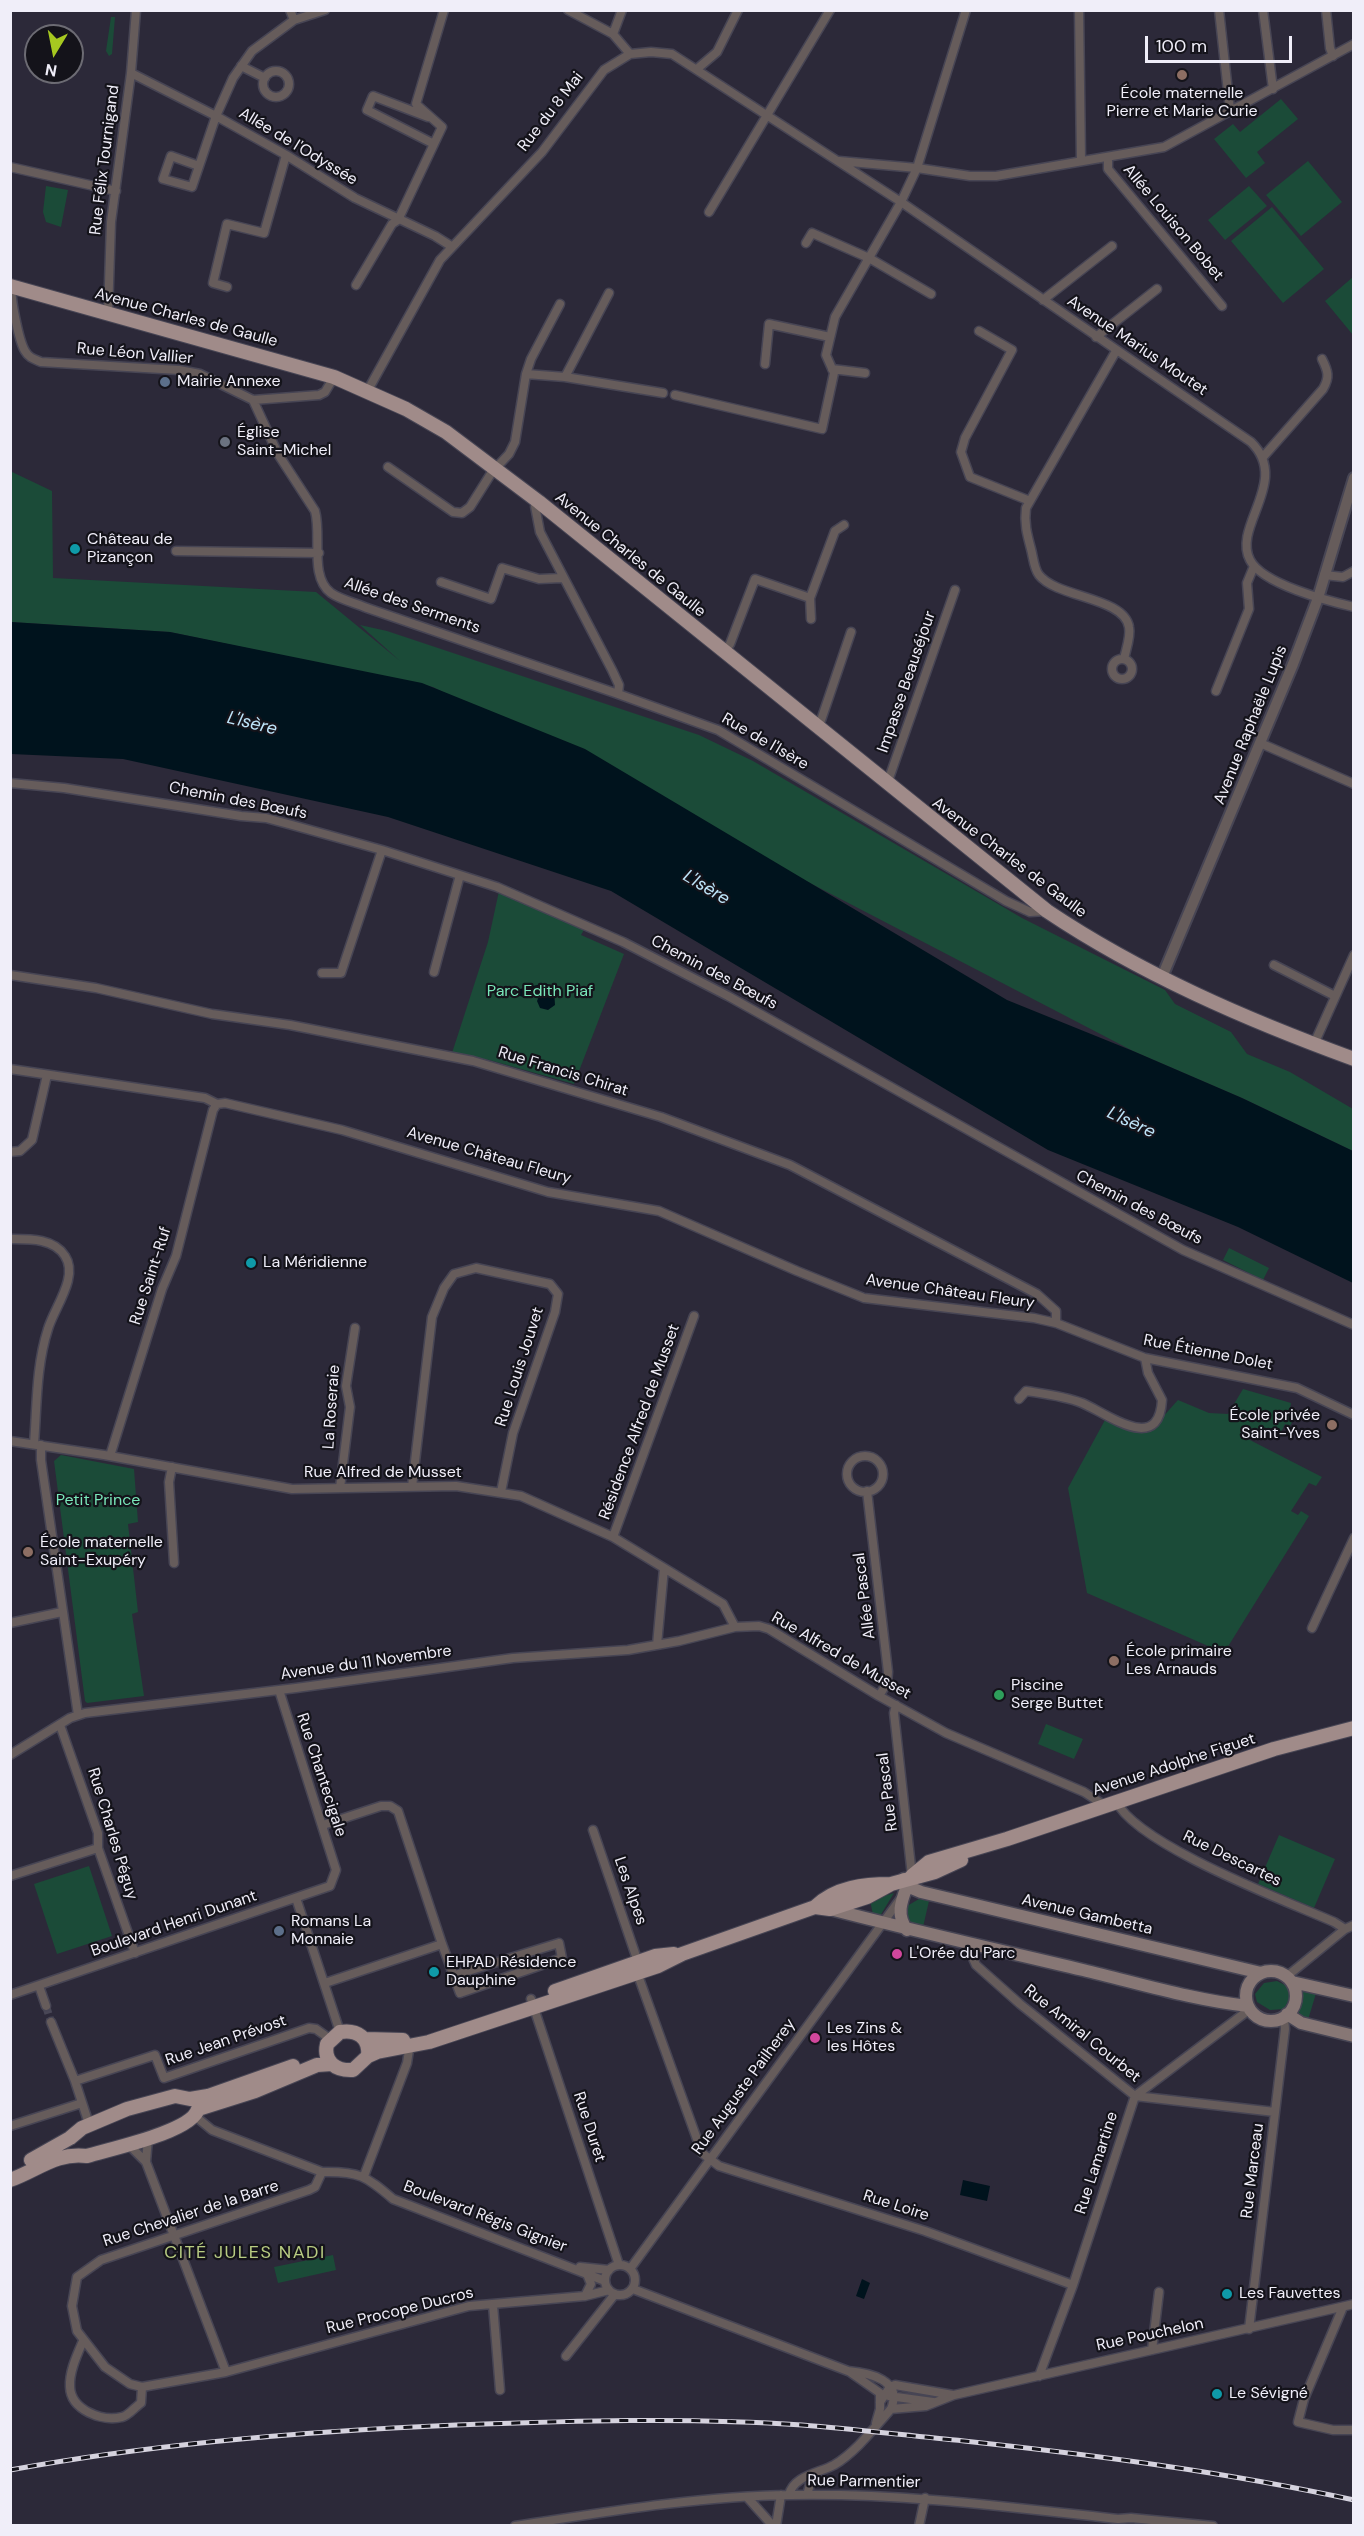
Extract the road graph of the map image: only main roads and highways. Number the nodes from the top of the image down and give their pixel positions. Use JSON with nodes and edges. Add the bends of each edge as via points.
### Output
{"nodes":[{"id":1,"x":11,"y":286,"type":"edge"},
{"id":2,"x":1353,"y":1059,"type":"edge"},
{"id":3,"x":1353,"y":1728,"type":"edge"},
{"id":4,"x":904,"y":1884,"type":"junction"},
{"id":5,"x":815,"y":1907,"type":"junction"},
{"id":6,"x":830,"y":1909,"type":"junction"},
{"id":7,"x":907,"y":1929,"type":"junction"},
{"id":8,"x":1261,"y":1973,"type":"junction"},
{"id":9,"x":1289,"y":1979,"type":"junction"},
{"id":10,"x":1353,"y":1996,"type":"edge"},
{"id":11,"x":1249,"y":2008,"type":"junction"},
{"id":12,"x":1285,"y":2016,"type":"junction"},
{"id":13,"x":1353,"y":2036,"type":"edge"},
{"id":14,"x":365,"y":2039,"type":"junction"},
{"id":15,"x":332,"y":2040,"type":"junction"},
{"id":16,"x":410,"y":2043,"type":"junction"},
{"id":17,"x":368,"y":2056,"type":"junction"},
{"id":18,"x":332,"y":2064,"type":"junction"},
{"id":19,"x":196,"y":2112,"type":"junction"},
{"id":20,"x":70,"y":2138,"type":"junction"},
{"id":21,"x":78,"y":2154,"type":"junction"},
{"id":22,"x":10,"y":2171,"type":"edge"},
{"id":23,"x":10,"y":2180,"type":"edge"}],
"edges":[{"from":1,"to":2,"type":"main road","name":"Avenue Charles de Gaulle","via":[[334,377],[368,390],[446,432],[539,502],[1047,912],[1162,978]]},
{"from":3,"to":4,"type":"main road","name":"Avenue Adolphe Figuet","via":[[1110,1803],[1007,1839]]},
{"from":4,"to":5,"type":"main road","via":[[863,1884],[825,1898]]},
{"from":4,"to":6,"type":"main road"},
{"from":4,"to":7,"type":"main road","via":[[899,1911]]},
{"from":4,"to":8,"type":"main road","name":"Avenue Gambetta","via":[[921,1892]]},
{"from":5,"to":6,"type":"main road"},
{"from":5,"to":16,"type":"main road","via":[[682,1954],[655,1956],[638,1967]]},
{"from":6,"to":7,"type":"main road"},
{"from":7,"to":11,"type":"main road"},
{"from":8,"to":9,"type":"main road","name":"Avenue Gambetta","via":[[1274,1971]]},
{"from":8,"to":11,"type":"main road","via":[[1246,1991]]},
{"from":9,"to":10,"type":"main road","name":"Avenue Gambetta"},
{"from":9,"to":12,"type":"main road","via":[[1295,1999]]},
{"from":11,"to":12,"type":"main road","via":[[1262,2019]]},
{"from":12,"to":13,"type":"main road","via":[[1301,2024]]},
{"from":14,"to":15,"type":"main road","via":[[355,2032]]},
{"from":14,"to":16,"type":"main road"},
{"from":14,"to":17,"type":"main road"},
{"from":15,"to":18,"type":"main road"},
{"from":15,"to":19,"type":"main road","via":[[300,2063],[208,2096]]},
{"from":16,"to":17,"type":"main road"},
{"from":17,"to":18,"type":"main road","via":[[353,2070]]},
{"from":18,"to":19,"type":"main road","via":[[317,2066]]},
{"from":19,"to":20,"type":"main road","via":[[175,2096],[160,2099],[88,2124]]},
{"from":19,"to":21,"type":"main road","via":[[187,2123],[148,2138],[87,2156]]},
{"from":20,"to":21,"type":"main road"},
{"from":20,"to":22,"type":"main road"},
{"from":21,"to":23,"type":"main road","via":[[49,2160]]}]}
